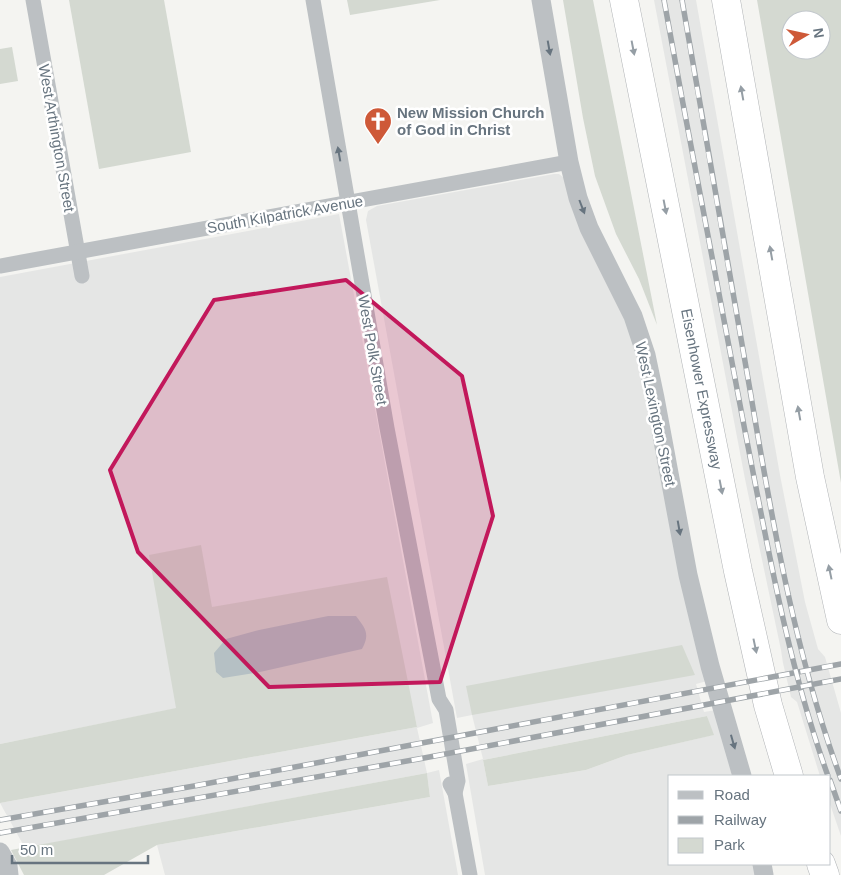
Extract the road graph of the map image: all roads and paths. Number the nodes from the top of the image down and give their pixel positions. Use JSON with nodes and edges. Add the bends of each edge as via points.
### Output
{"nodes":[{"id":1,"x":33,"y":0,"type":"edge"},
{"id":2,"x":313,"y":0,"type":"edge"},
{"id":3,"x":541,"y":0,"type":"edge"},
{"id":4,"x":624,"y":0,"type":"edge"},
{"id":5,"x":726,"y":0,"type":"edge"},
{"id":6,"x":569,"y":162,"type":"junction"},
{"id":7,"x":348,"y":202,"type":"junction"},
{"id":8,"x":78,"y":252,"type":"junction"},
{"id":9,"x":0,"y":266,"type":"edge"},
{"id":10,"x":82,"y":276,"type":"dead end"},
{"id":11,"x":841,"y":620,"type":"edge"},
{"id":12,"x":742,"y":775,"type":"edge"},
{"id":13,"x":789,"y":775,"type":"edge"},
{"id":14,"x":0,"y":852,"type":"edge"},
{"id":15,"x":9,"y":875,"type":"edge"},
{"id":16,"x":470,"y":875,"type":"edge"}],
"edges":[{"from":1,"to":8,"type":"street","name":"West Arthington Street"},
{"from":7,"to":2,"type":"street","name":"West Polk Street","one_way":true},
{"from":3,"to":6,"type":"street","name":"West Lexington Street","one_way":true},
{"from":4,"to":13,"type":"highway","name":"Eisenhower Expressway","one_way":true,"via":[[738,571],[768,705]]},
{"from":11,"to":5,"type":"highway","one_way":true,"via":[[810,477]]},
{"from":6,"to":7,"type":"street","name":"South Kilpatrick Avenue"},
{"from":6,"to":12,"type":"street","name":"West Lexington Street","one_way":true,"via":[[589,228],[633,316],[646,355],[688,575]]},
{"from":7,"to":8,"type":"street","name":"South Kilpatrick Avenue"},
{"from":7,"to":16,"type":"street","name":"West Polk Street","via":[[439,699],[437,711],[449,782],[455,792]]},
{"from":8,"to":9,"type":"street","name":"South Kilpatrick Avenue"},
{"from":8,"to":10,"type":"street","name":"West Arthington Street"},
{"from":14,"to":15,"type":"street"}]}
